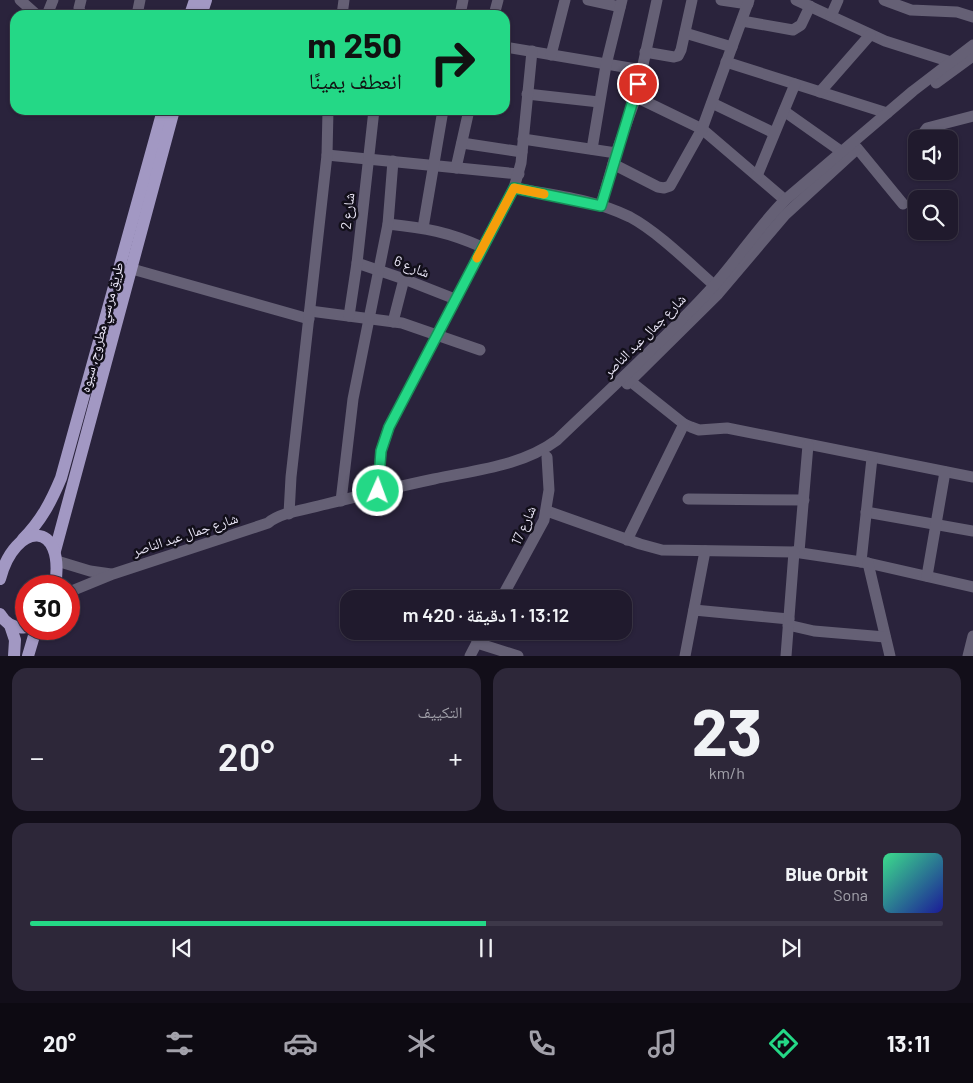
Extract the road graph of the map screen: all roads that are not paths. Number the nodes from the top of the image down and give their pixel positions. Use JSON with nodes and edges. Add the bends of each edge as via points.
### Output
{"nodes":[{"id":1,"x":20,"y":0,"type":"edge"},
{"id":2,"x":565,"y":0,"type":"edge"},
{"id":3,"x":588,"y":0,"type":"edge"},
{"id":4,"x":657,"y":0,"type":"edge"},
{"id":5,"x":692,"y":0,"type":"edge"},
{"id":6,"x":721,"y":0,"type":"edge"},
{"id":7,"x":838,"y":0,"type":"edge"},
{"id":8,"x":884,"y":0,"type":"edge"},
{"id":9,"x":749,"y":2,"type":"edge"},
{"id":10,"x":802,"y":2,"type":"edge"},
{"id":11,"x":621,"y":4,"type":"edge"},
{"id":12,"x":31,"y":10,"type":"edge"},
{"id":13,"x":831,"y":16,"type":"junction"},
{"id":14,"x":973,"y":17,"type":"edge"},
{"id":15,"x":742,"y":21,"type":"junction"},
{"id":16,"x":685,"y":33,"type":"junction"},
{"id":17,"x":870,"y":35,"type":"junction"},
{"id":18,"x":973,"y":46,"type":"edge"},
{"id":19,"x":732,"y":47,"type":"junction"},
{"id":20,"x":510,"y":48,"type":"edge"},
{"id":21,"x":532,"y":51,"type":"junction"},
{"id":22,"x":645,"y":52,"type":"junction"},
{"id":23,"x":551,"y":55,"type":"junction"},
{"id":24,"x":973,"y":56,"type":"edge"},
{"id":25,"x":726,"y":62,"type":"junction"},
{"id":26,"x":951,"y":62,"type":"junction"},
{"id":27,"x":606,"y":65,"type":"junction"},
{"id":28,"x":642,"y":70,"type":"junction"},
{"id":29,"x":795,"y":84,"type":"junction"},
{"id":30,"x":820,"y":92,"type":"junction"},
{"id":31,"x":527,"y":94,"type":"junction"},
{"id":32,"x":636,"y":97,"type":"junction"},
{"id":33,"x":600,"y":102,"type":"junction"},
{"id":34,"x":712,"y":103,"type":"junction"},
{"id":35,"x":784,"y":111,"type":"junction"},
{"id":36,"x":886,"y":113,"type":"junction"},
{"id":37,"x":162,"y":115,"type":"edge"},
{"id":38,"x":173,"y":115,"type":"edge"},
{"id":39,"x":328,"y":115,"type":"edge"},
{"id":40,"x":373,"y":115,"type":"edge"},
{"id":41,"x":442,"y":115,"type":"edge"},
{"id":42,"x":468,"y":115,"type":"edge"},
{"id":43,"x":973,"y":116,"type":"edge"},
{"id":44,"x":702,"y":129,"type":"junction"},
{"id":45,"x":926,"y":130,"type":"edge"},
{"id":46,"x":774,"y":133,"type":"junction"},
{"id":47,"x":523,"y":139,"type":"junction"},
{"id":48,"x":462,"y":143,"type":"junction"},
{"id":49,"x":858,"y":148,"type":"junction"},
{"id":50,"x":592,"y":149,"type":"junction"},
{"id":51,"x":522,"y":152,"type":"junction"},
{"id":52,"x":842,"y":152,"type":"junction"},
{"id":53,"x":327,"y":155,"type":"junction"},
{"id":54,"x":368,"y":159,"type":"junction"},
{"id":55,"x":614,"y":159,"type":"junction"},
{"id":56,"x":393,"y":161,"type":"junction"},
{"id":57,"x":433,"y":166,"type":"junction"},
{"id":58,"x":456,"y":168,"type":"junction"},
{"id":59,"x":518,"y":174,"type":"junction"},
{"id":60,"x":757,"y":176,"type":"junction"},
{"id":61,"x":514,"y":188,"type":"junction"},
{"id":62,"x":786,"y":200,"type":"junction"},
{"id":63,"x":903,"y":204,"type":"dead end"},
{"id":64,"x":601,"y":206,"type":"junction"},
{"id":65,"x":388,"y":224,"type":"junction"},
{"id":66,"x":423,"y":228,"type":"junction"},
{"id":67,"x":482,"y":247,"type":"junction"},
{"id":68,"x":357,"y":263,"type":"junction"},
{"id":69,"x":132,"y":269,"type":"junction"},
{"id":70,"x":380,"y":270,"type":"junction"},
{"id":71,"x":404,"y":278,"type":"junction"},
{"id":72,"x":714,"y":285,"type":"junction"},
{"id":73,"x":455,"y":299,"type":"junction"},
{"id":74,"x":310,"y":315,"type":"junction"},
{"id":75,"x":349,"y":316,"type":"junction"},
{"id":76,"x":368,"y":318,"type":"junction"},
{"id":77,"x":393,"y":322,"type":"junction"},
{"id":78,"x":436,"y":335,"type":"junction"},
{"id":79,"x":480,"y":350,"type":"dead end"},
{"id":80,"x":641,"y":365,"type":"junction"},
{"id":81,"x":630,"y":381,"type":"junction"},
{"id":82,"x":684,"y":424,"type":"junction"},
{"id":83,"x":808,"y":445,"type":"junction"},
{"id":84,"x":546,"y":457,"type":"junction"},
{"id":85,"x":872,"y":458,"type":"junction"},
{"id":86,"x":945,"y":472,"type":"junction"},
{"id":87,"x":973,"y":477,"type":"edge"},
{"id":88,"x":378,"y":491,"type":"junction"},
{"id":89,"x":688,"y":499,"type":"dead end"},
{"id":90,"x":804,"y":500,"type":"junction"},
{"id":91,"x":341,"y":501,"type":"junction"},
{"id":92,"x":547,"y":511,"type":"junction"},
{"id":93,"x":866,"y":512,"type":"junction"},
{"id":94,"x":289,"y":514,"type":"junction"},
{"id":95,"x":268,"y":523,"type":"junction"},
{"id":96,"x":936,"y":525,"type":"junction"},
{"id":97,"x":973,"y":531,"type":"edge"},
{"id":98,"x":23,"y":539,"type":"junction"},
{"id":99,"x":627,"y":540,"type":"junction"},
{"id":100,"x":704,"y":551,"type":"junction"},
{"id":101,"x":797,"y":552,"type":"junction"},
{"id":102,"x":56,"y":556,"type":"junction"},
{"id":103,"x":864,"y":562,"type":"junction"},
{"id":104,"x":113,"y":574,"type":"junction"},
{"id":105,"x":55,"y":575,"type":"edge"},
{"id":106,"x":927,"y":576,"type":"junction"},
{"id":107,"x":0,"y":579,"type":"edge"},
{"id":108,"x":973,"y":587,"type":"edge"},
{"id":109,"x":80,"y":588,"type":"edge"},
{"id":110,"x":506,"y":590,"type":"edge"},
{"id":111,"x":694,"y":610,"type":"junction"},
{"id":112,"x":4,"y":620,"type":"edge"},
{"id":113,"x":789,"y":622,"type":"junction"},
{"id":114,"x":15,"y":626,"type":"edge"},
{"id":115,"x":973,"y":636,"type":"edge"},
{"id":116,"x":885,"y":637,"type":"junction"},
{"id":117,"x":33,"y":640,"type":"edge"},
{"id":118,"x":478,"y":640,"type":"edge"},
{"id":119,"x":477,"y":643,"type":"junction"},
{"id":120,"x":969,"y":655,"type":"edge"},
{"id":121,"x":14,"y":656,"type":"edge"},
{"id":122,"x":28,"y":656,"type":"edge"},
{"id":123,"x":470,"y":656,"type":"edge"},
{"id":124,"x":518,"y":656,"type":"edge"},
{"id":125,"x":685,"y":656,"type":"edge"},
{"id":126,"x":786,"y":656,"type":"edge"},
{"id":127,"x":890,"y":656,"type":"edge"}],
"edges":[{"from":1,"to":12,"type":"street"},
{"from":2,"to":23,"type":"street"},
{"from":3,"to":11,"type":"street"},
{"from":4,"to":22,"type":"street"},
{"from":5,"to":16,"type":"street"},
{"from":6,"to":9,"type":"street"},
{"from":7,"to":13,"type":"street"},
{"from":8,"to":14,"type":"street","via":[[911,10],[957,12]]},
{"from":9,"to":15,"type":"street"},
{"from":10,"to":13,"type":"street"},
{"from":10,"to":15,"type":"street","via":[[801,25],[794,30]]},
{"from":11,"to":27,"type":"street"},
{"from":13,"to":17,"type":"street"},
{"from":15,"to":19,"type":"street"},
{"from":16,"to":19,"type":"street"},
{"from":16,"to":22,"type":"street","via":[[676,57]]},
{"from":17,"to":26,"type":"street"},
{"from":17,"to":30,"type":"street"},
{"from":18,"to":26,"type":"street","name":"شارع جمال عبد الناصر"},
{"from":19,"to":25,"type":"street"},
{"from":20,"to":21,"type":"street"},
{"from":21,"to":23,"type":"street"},
{"from":21,"to":31,"type":"street"},
{"from":22,"to":28,"type":"street"},
{"from":23,"to":27,"type":"street"},
{"from":24,"to":49,"type":"street","name":"شارع جمال عبد الناصر","via":[[917,97]]},
{"from":25,"to":29,"type":"street"},
{"from":25,"to":34,"type":"street"},
{"from":26,"to":36,"type":"street","name":"شارع جمال عبد الناصر"},
{"from":27,"to":28,"type":"street"},
{"from":27,"to":33,"type":"street"},
{"from":28,"to":32,"type":"street"},
{"from":29,"to":30,"type":"street"},
{"from":29,"to":35,"type":"street"},
{"from":30,"to":36,"type":"street"},
{"from":31,"to":33,"type":"street"},
{"from":31,"to":47,"type":"street"},
{"from":32,"to":44,"type":"street"},
{"from":32,"to":55,"type":"street"},
{"from":33,"to":50,"type":"street"},
{"from":34,"to":44,"type":"street"},
{"from":34,"to":46,"type":"street"},
{"from":35,"to":46,"type":"street"},
{"from":35,"to":52,"type":"street"},
{"from":36,"to":52,"type":"street","name":"شارع جمال عبد الناصر"},
{"from":37,"to":98,"type":"main road","name":"طريق مرسي مطروح, سيوه","via":[[61,478],[46,512]]},
{"from":38,"to":69,"type":"main road","name":"طريق مرسي مطروح, سيوه"},
{"from":39,"to":53,"type":"street"},
{"from":40,"to":54,"type":"street","name":"شارع 2"},
{"from":41,"to":57,"type":"street"},
{"from":42,"to":48,"type":"street"},
{"from":43,"to":45,"type":"street"},
{"from":44,"to":55,"type":"street","via":[[670,186],[664,188]]},
{"from":44,"to":60,"type":"street"},
{"from":46,"to":60,"type":"street"},
{"from":47,"to":50,"type":"street"},
{"from":47,"to":51,"type":"street"},
{"from":48,"to":51,"type":"street"},
{"from":48,"to":58,"type":"street"},
{"from":49,"to":63,"type":"street"},
{"from":49,"to":80,"type":"street","name":"شارع جمال عبد الناصر","via":[[785,215],[718,294]]},
{"from":50,"to":55,"type":"street"},
{"from":51,"to":59,"type":"street"},
{"from":52,"to":62,"type":"street","name":"شارع جمال عبد الناصر"},
{"from":53,"to":54,"type":"street"},
{"from":53,"to":74,"type":"street"},
{"from":54,"to":56,"type":"street"},
{"from":54,"to":68,"type":"street","name":"شارع 2"},
{"from":55,"to":64,"type":"street"},
{"from":56,"to":57,"type":"street"},
{"from":56,"to":65,"type":"street"},
{"from":57,"to":58,"type":"street"},
{"from":57,"to":66,"type":"street"},
{"from":58,"to":59,"type":"street"},
{"from":59,"to":61,"type":"street"},
{"from":60,"to":62,"type":"street"},
{"from":61,"to":64,"type":"street"},
{"from":61,"to":67,"type":"street"},
{"from":62,"to":72,"type":"street","name":"شارع جمال عبد الناصر"},
{"from":64,"to":72,"type":"street","via":[[646,228]]},
{"from":65,"to":66,"type":"street"},
{"from":65,"to":70,"type":"street"},
{"from":66,"to":67,"type":"street","via":[[449,233]]},
{"from":67,"to":73,"type":"street"},
{"from":68,"to":70,"type":"street","name":"شارع 6"},
{"from":68,"to":75,"type":"street","name":"شارع 2"},
{"from":69,"to":74,"type":"street"},
{"from":69,"to":102,"type":"main road","name":"طريق مرسي مطروح, سيوه"},
{"from":70,"to":71,"type":"street","name":"شارع 6"},
{"from":70,"to":76,"type":"street"},
{"from":71,"to":73,"type":"street","name":"شارع 6"},
{"from":71,"to":77,"type":"street"},
{"from":72,"to":80,"type":"street","name":"شارع جمال عبد الناصر"},
{"from":73,"to":78,"type":"street"},
{"from":74,"to":75,"type":"street"},
{"from":74,"to":94,"type":"street"},
{"from":75,"to":76,"type":"street"},
{"from":76,"to":77,"type":"street"},
{"from":76,"to":91,"type":"street","via":[[348,426]]},
{"from":77,"to":78,"type":"street"},
{"from":78,"to":79,"type":"street"},
{"from":78,"to":88,"type":"street","via":[[384,439]]},
{"from":80,"to":81,"type":"street","name":"شارع جمال عبد الناصر"},
{"from":80,"to":88,"type":"street","name":"شارع جمال عبد الناصر","via":[[538,453],[516,461]]},
{"from":81,"to":82,"type":"street"},
{"from":81,"to":84,"type":"street","name":"شارع جمال عبد الناصر"},
{"from":82,"to":83,"type":"street","via":[[699,430],[727,428]]},
{"from":82,"to":99,"type":"street"},
{"from":83,"to":85,"type":"street"},
{"from":83,"to":90,"type":"street"},
{"from":84,"to":92,"type":"street","name":"شارع 17"},
{"from":84,"to":95,"type":"street","name":"شارع جمال عبد الناصر","via":[[515,469]]},
{"from":85,"to":86,"type":"street"},
{"from":85,"to":93,"type":"street"},
{"from":86,"to":87,"type":"street"},
{"from":86,"to":96,"type":"street"},
{"from":88,"to":91,"type":"street","name":"شارع جمال عبد الناصر"},
{"from":89,"to":90,"type":"street"},
{"from":90,"to":101,"type":"street"},
{"from":91,"to":94,"type":"street","name":"شارع جمال عبد الناصر"},
{"from":92,"to":99,"type":"street"},
{"from":92,"to":110,"type":"street","name":"شارع 17"},
{"from":93,"to":96,"type":"street"},
{"from":93,"to":103,"type":"street"},
{"from":94,"to":95,"type":"street","name":"شارع جمال عبد الناصر"},
{"from":95,"to":104,"type":"street","name":"شارع جمال عبد الناصر"},
{"from":96,"to":97,"type":"street"},
{"from":96,"to":106,"type":"street"},
{"from":98,"to":102,"type":"main road","via":[[34,535],[45,538],[50,541]]},
{"from":98,"to":107,"type":"main road","name":"طريق مرسي مطروح, سيوه","via":[[8,558]]},
{"from":99,"to":100,"type":"street","via":[[662,550]]},
{"from":100,"to":101,"type":"street"},
{"from":100,"to":111,"type":"street"},
{"from":101,"to":103,"type":"street"},
{"from":101,"to":113,"type":"street"},
{"from":102,"to":104,"type":"street","name":"شارع جمال عبد الناصر","via":[[90,571]]},
{"from":102,"to":105,"type":"main road","name":"طريق مرسي مطروح, سيوه"},
{"from":103,"to":106,"type":"street"},
{"from":103,"to":116,"type":"street"},
{"from":104,"to":109,"type":"street","name":"شارع جمال عبد الناصر"},
{"from":106,"to":108,"type":"street"},
{"from":111,"to":113,"type":"street"},
{"from":111,"to":125,"type":"street"},
{"from":112,"to":114,"type":"main road"},
{"from":112,"to":121,"type":"main road","via":[[15,640]]},
{"from":113,"to":116,"type":"street","via":[[814,631]]},
{"from":113,"to":126,"type":"street"},
{"from":115,"to":120,"type":"street"},
{"from":116,"to":127,"type":"street"},
{"from":117,"to":122,"type":"main road"},
{"from":118,"to":119,"type":"street"},
{"from":119,"to":123,"type":"street"},
{"from":119,"to":124,"type":"street"}]}
